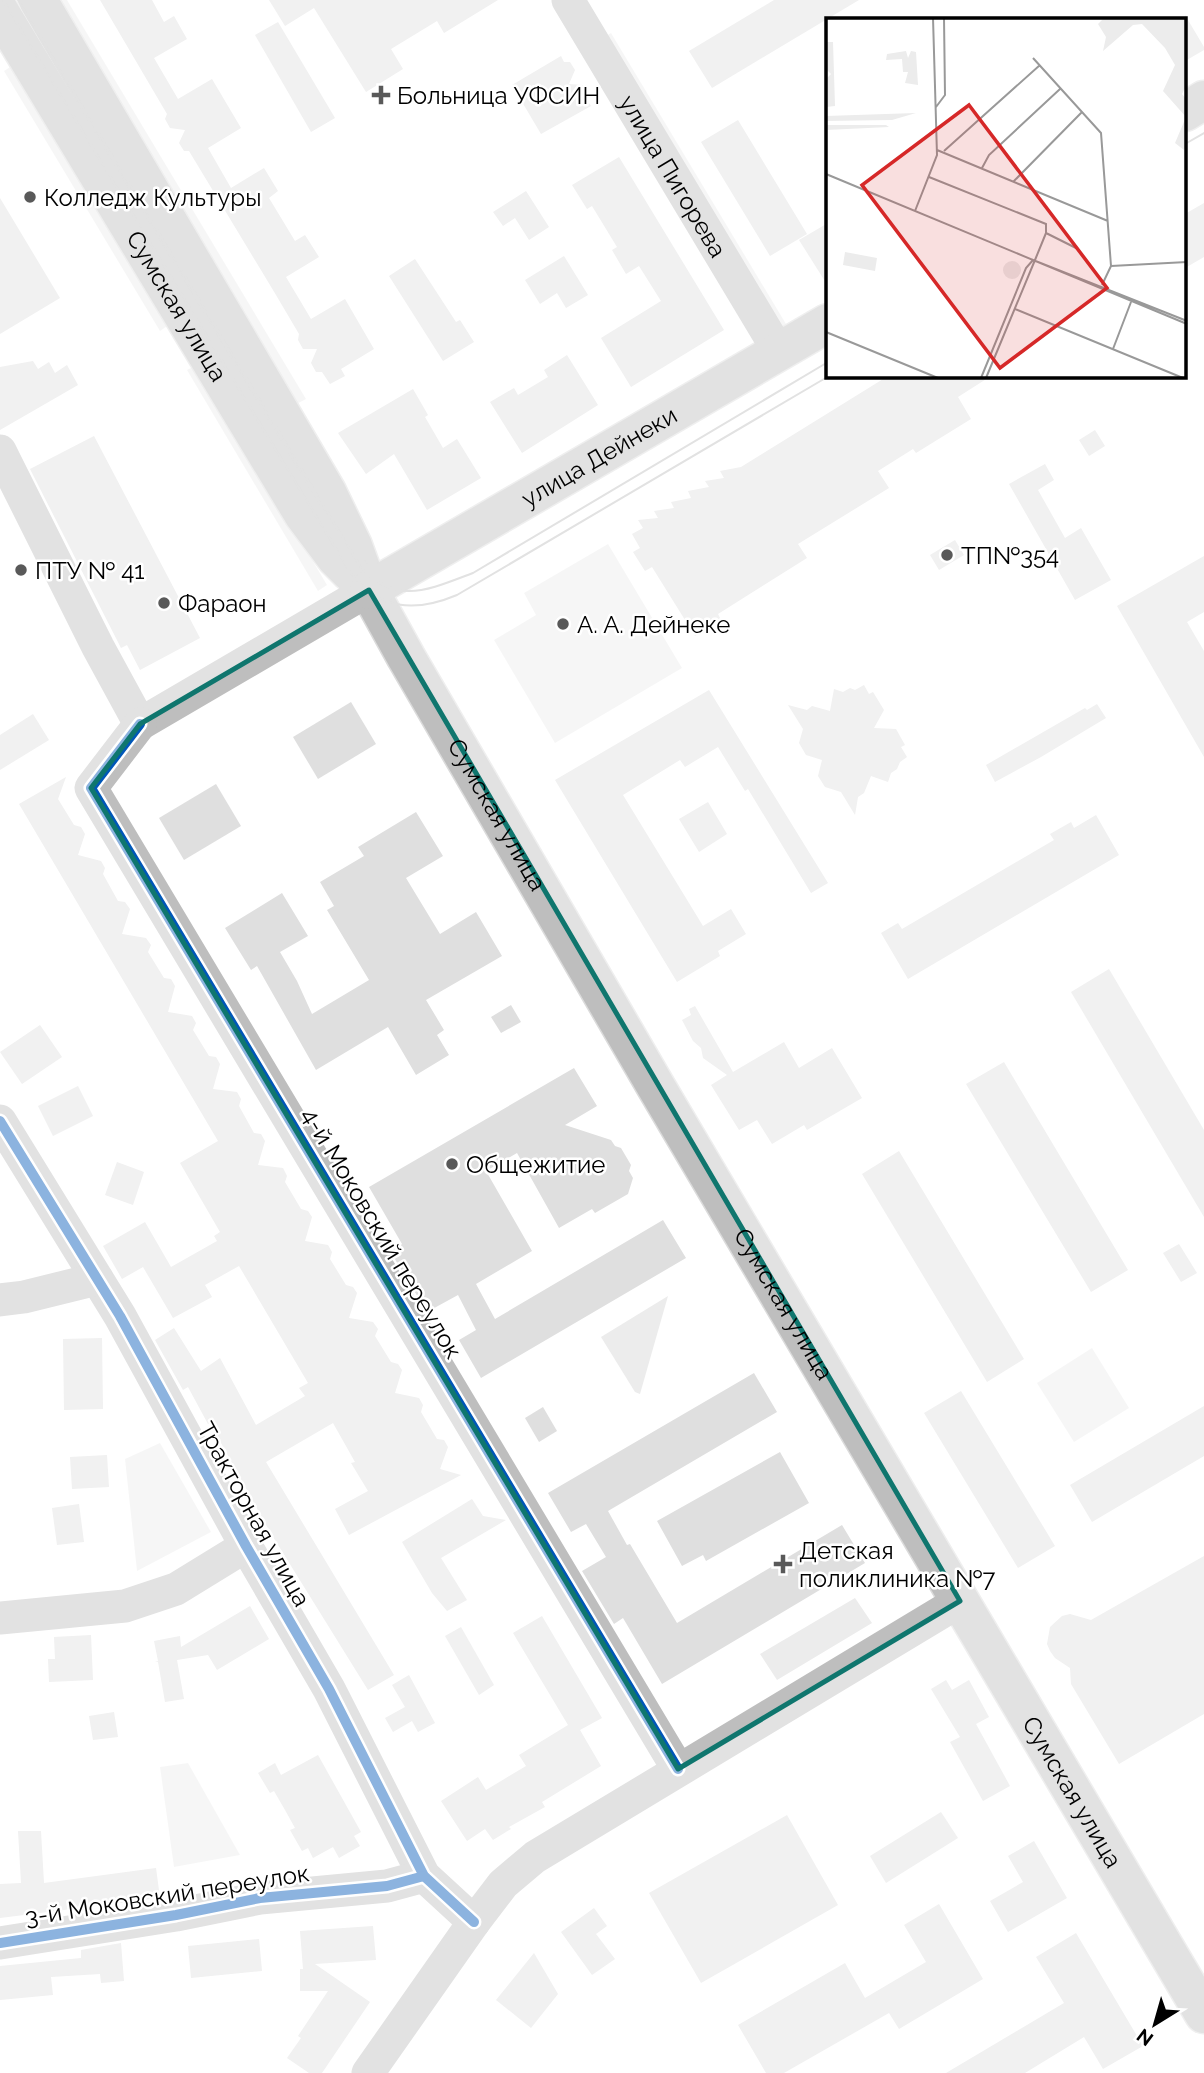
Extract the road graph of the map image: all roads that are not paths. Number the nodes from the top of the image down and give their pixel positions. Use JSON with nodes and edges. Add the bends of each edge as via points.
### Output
{"nodes":[{"id":1,"x":38,"y":0,"type":"edge"},
{"id":2,"x":568,"y":0,"type":"edge"},
{"id":3,"x":6,"y":36,"type":"edge"},
{"id":4,"x":1204,"y":100,"type":"edge"},
{"id":5,"x":1186,"y":111,"type":"edge"},
{"id":6,"x":826,"y":324,"type":"edge"},
{"id":7,"x":779,"y":352,"type":"junction"},
{"id":8,"x":0,"y":451,"type":"edge"},
{"id":9,"x":369,"y":590,"type":"junction"},
{"id":10,"x":140,"y":724,"type":"junction"},
{"id":11,"x":0,"y":1121,"type":"edge"},
{"id":12,"x":97,"y":1279,"type":"junction"},
{"id":13,"x":0,"y":1300,"type":"edge"},
{"id":14,"x":246,"y":1546,"type":"junction"},
{"id":15,"x":960,"y":1601,"type":"junction"},
{"id":16,"x":0,"y":1618,"type":"edge"},
{"id":17,"x":678,"y":1769,"type":"junction"},
{"id":18,"x":424,"y":1876,"type":"junction"},
{"id":19,"x":474,"y":1922,"type":"junction"},
{"id":20,"x":0,"y":1943,"type":"edge"},
{"id":21,"x":1204,"y":2014,"type":"edge"},
{"id":22,"x":368,"y":2073,"type":"edge"}],
"edges":[{"from":1,"to":9,"type":"main road","name":"Сумская улица","via":[[327,492],[354,546]]},
{"from":2,"to":7,"type":"street","name":"улица Пигорева"},
{"from":3,"to":9,"type":"main road","name":"Сумская улица","via":[[303,514],[336,558]]},
{"from":4,"to":5,"type":"main road"},
{"from":6,"to":7,"type":"main road","name":"улица Дейнеки"},
{"from":7,"to":9,"type":"main road","name":"улица Дейнеки"},
{"from":8,"to":10,"type":"street"},
{"from":9,"to":10,"type":"street"},
{"from":9,"to":15,"type":"main road","name":"Сумская улица"},
{"from":10,"to":17,"type":"street","name":"4-й Моковский переулок","via":[[91,789]]},
{"from":11,"to":12,"type":"street","name":"Тракторная улица"},
{"from":12,"to":13,"type":"street"},
{"from":12,"to":14,"type":"street","name":"Тракторная улица"},
{"from":14,"to":16,"type":"street","via":[[176,1589],[125,1606]]},
{"from":14,"to":18,"type":"street","name":"Тракторная улица","via":[[329,1689]]},
{"from":15,"to":17,"type":"street"},
{"from":15,"to":21,"type":"main road","name":"Сумская улица"},
{"from":17,"to":19,"type":"street","via":[[535,1857],[503,1884]]},
{"from":18,"to":19,"type":"street","name":"Тракторная улица"},
{"from":18,"to":20,"type":"street","name":"3-й Моковский переулок","via":[[387,1886],[260,1898]]},
{"from":19,"to":22,"type":"street"}]}
